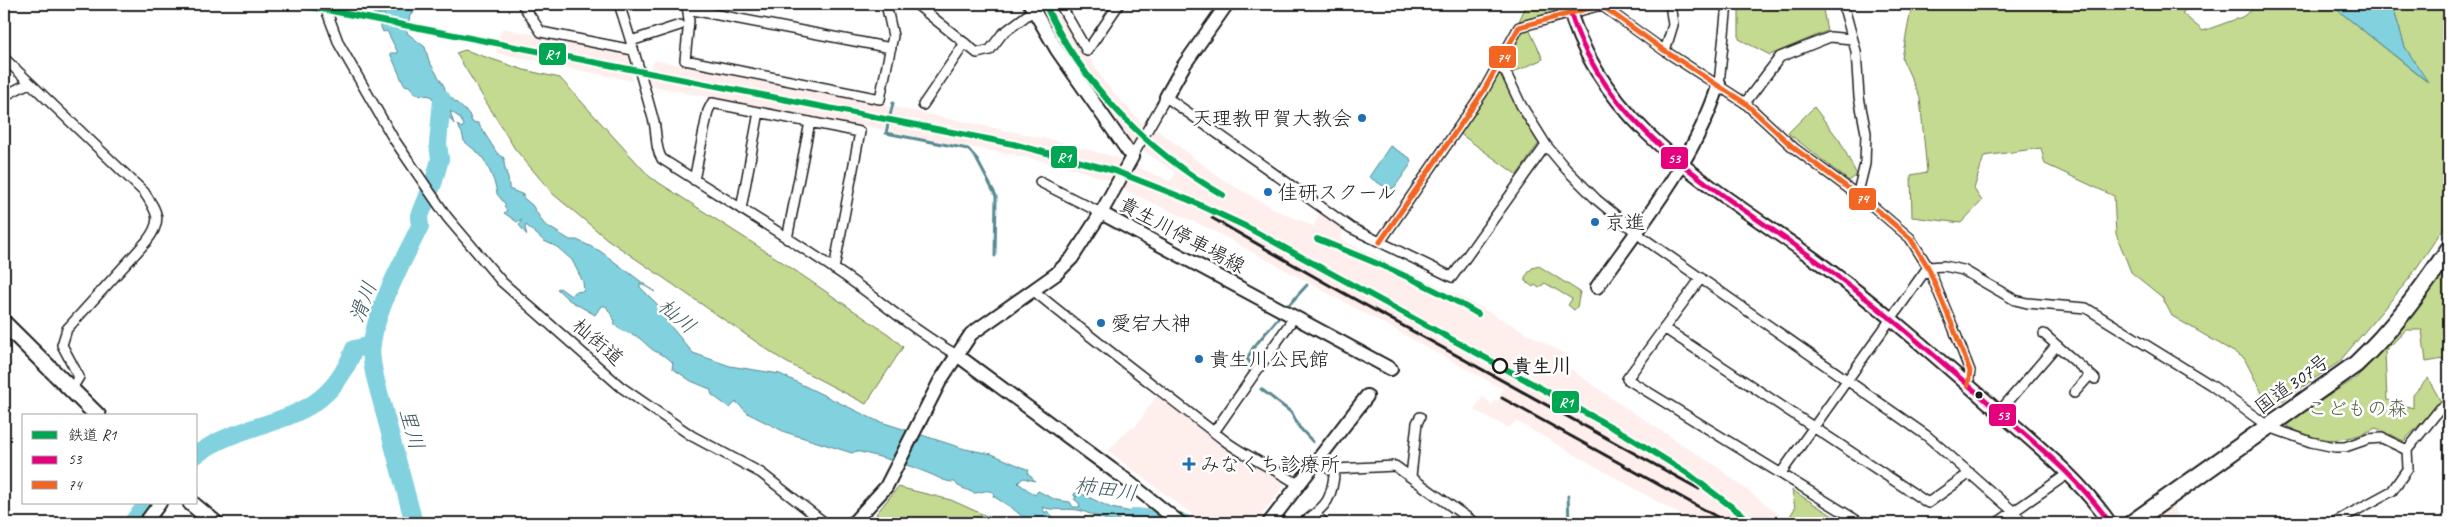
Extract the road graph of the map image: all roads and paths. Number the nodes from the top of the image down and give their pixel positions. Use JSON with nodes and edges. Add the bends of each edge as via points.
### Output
{"nodes":[{"id":1,"x":324,"y":4,"type":"edge"},
{"id":2,"x":535,"y":4,"type":"edge"},
{"id":3,"x":620,"y":4,"type":"edge"},
{"id":4,"x":886,"y":4,"type":"edge"},
{"id":5,"x":916,"y":4,"type":"edge"},
{"id":6,"x":1060,"y":4,"type":"edge"},
{"id":7,"x":1119,"y":4,"type":"edge"},
{"id":8,"x":1227,"y":4,"type":"edge"},
{"id":9,"x":1670,"y":4,"type":"edge"},
{"id":10,"x":1727,"y":4,"type":"edge"},
{"id":11,"x":1843,"y":4,"type":"edge"},
{"id":12,"x":523,"y":6,"type":"edge"},
{"id":13,"x":687,"y":6,"type":"edge"},
{"id":14,"x":1032,"y":7,"type":"edge"},
{"id":15,"x":1569,"y":8,"type":"edge"},
{"id":16,"x":680,"y":25,"type":"dead end"},
{"id":17,"x":1852,"y":39,"type":"junction"},
{"id":18,"x":965,"y":43,"type":"junction"},
{"id":19,"x":632,"y":46,"type":"junction"},
{"id":20,"x":891,"y":48,"type":"junction"},
{"id":21,"x":1665,"y":51,"type":"junction"},
{"id":22,"x":4,"y":58,"type":"edge"},
{"id":23,"x":1498,"y":67,"type":"junction"},
{"id":24,"x":29,"y":83,"type":"junction"},
{"id":25,"x":1719,"y":84,"type":"junction"},
{"id":26,"x":4,"y":96,"type":"edge"},
{"id":27,"x":1166,"y":97,"type":"junction"},
{"id":28,"x":1745,"y":103,"type":"junction"},
{"id":29,"x":923,"y":105,"type":"dead end"},
{"id":30,"x":759,"y":112,"type":"junction"},
{"id":31,"x":810,"y":122,"type":"junction"},
{"id":32,"x":1546,"y":145,"type":"junction"},
{"id":33,"x":1132,"y":157,"type":"junction"},
{"id":34,"x":1683,"y":166,"type":"junction"},
{"id":35,"x":694,"y":180,"type":"junction"},
{"id":36,"x":1040,"y":182,"type":"dead end"},
{"id":37,"x":1856,"y":196,"type":"junction"},
{"id":38,"x":741,"y":209,"type":"junction"},
{"id":39,"x":1102,"y":212,"type":"junction"},
{"id":40,"x":1636,"y":232,"type":"junction"},
{"id":41,"x":787,"y":239,"type":"junction"},
{"id":42,"x":1380,"y":242,"type":"junction"},
{"id":43,"x":2449,"y":250,"type":"edge"},
{"id":44,"x":1928,"y":267,"type":"junction"},
{"id":45,"x":834,"y":269,"type":"junction"},
{"id":46,"x":1701,"y":278,"type":"junction"},
{"id":47,"x":1597,"y":287,"type":"dead end"},
{"id":48,"x":1034,"y":291,"type":"junction"},
{"id":49,"x":1295,"y":316,"type":"junction"},
{"id":50,"x":1890,"y":320,"type":"junction"},
{"id":51,"x":4,"y":323,"type":"edge"},
{"id":52,"x":1664,"y":328,"type":"junction"},
{"id":53,"x":2044,"y":334,"type":"dead end"},
{"id":54,"x":2056,"y":346,"type":"junction"},
{"id":55,"x":954,"y":360,"type":"junction"},
{"id":56,"x":1391,"y":368,"type":"dead end"},
{"id":57,"x":1847,"y":379,"type":"junction"},
{"id":58,"x":1968,"y":385,"type":"junction"},
{"id":59,"x":71,"y":390,"type":"junction"},
{"id":60,"x":2074,"y":393,"type":"dead end"},
{"id":61,"x":1367,"y":396,"type":"dead end"},
{"id":62,"x":2449,"y":402,"type":"edge"},
{"id":63,"x":1999,"y":412,"type":"junction"},
{"id":64,"x":96,"y":414,"type":"edge"},
{"id":65,"x":1420,"y":417,"type":"dead end"},
{"id":66,"x":1813,"y":427,"type":"junction"},
{"id":67,"x":2269,"y":428,"type":"junction"},
{"id":68,"x":1214,"y":432,"type":"junction"},
{"id":69,"x":2407,"y":450,"type":"junction"},
{"id":70,"x":1318,"y":461,"type":"junction"},
{"id":71,"x":1335,"y":469,"type":"junction"},
{"id":72,"x":1780,"y":472,"type":"junction"},
{"id":73,"x":1970,"y":473,"type":"junction"},
{"id":74,"x":2069,"y":473,"type":"junction"},
{"id":75,"x":1410,"y":476,"type":"junction"},
{"id":76,"x":1298,"y":485,"type":"junction"},
{"id":77,"x":159,"y":504,"type":"edge"},
{"id":78,"x":192,"y":504,"type":"edge"},
{"id":79,"x":2014,"y":512,"type":"junction"},
{"id":80,"x":1316,"y":514,"type":"junction"},
{"id":81,"x":146,"y":523,"type":"edge"},
{"id":82,"x":215,"y":523,"type":"edge"},
{"id":83,"x":825,"y":523,"type":"edge"},
{"id":84,"x":853,"y":523,"type":"edge"},
{"id":85,"x":1180,"y":523,"type":"edge"},
{"id":86,"x":1270,"y":523,"type":"edge"},
{"id":87,"x":1303,"y":523,"type":"edge"},
{"id":88,"x":1324,"y":523,"type":"edge"},
{"id":89,"x":1475,"y":523,"type":"edge"},
{"id":90,"x":1861,"y":523,"type":"edge"},
{"id":91,"x":1997,"y":523,"type":"edge"},
{"id":92,"x":2022,"y":523,"type":"edge"},
{"id":93,"x":2110,"y":523,"type":"edge"},
{"id":94,"x":2132,"y":523,"type":"edge"},
{"id":95,"x":2333,"y":523,"type":"edge"}],
"edges":[{"from":1,"to":83,"type":"street","name":"杣街道","via":[[339,44],[392,138],[447,217],[502,282],[622,387],[692,436],[761,473]]},
{"from":2,"to":12,"type":"street"},
{"from":3,"to":19,"type":"street"},
{"from":4,"to":20,"type":"street","via":[[893,36]]},
{"from":5,"to":18,"type":"street"},
{"from":6,"to":7,"type":"street","via":[[1087,51]]},
{"from":8,"to":27,"type":"street"},
{"from":9,"to":21,"type":"street","via":[[1673,25]]},
{"from":10,"to":25,"type":"street"},
{"from":11,"to":17,"type":"street"},
{"from":12,"to":19,"type":"street","via":[[541,32]]},
{"from":13,"to":20,"type":"street"},
{"from":13,"to":20,"type":"street","via":[[689,21],[685,60],[880,99]]},
{"from":14,"to":18,"type":"street","via":[[1002,34],[990,50],[977,53]]},
{"from":14,"to":33,"type":"street","via":[[1057,50]]},
{"from":15,"to":21,"type":"street","via":[[1601,5]]},
{"from":15,"to":23,"type":"street","via":[[1520,27]]},
{"from":15,"to":34,"type":"street","via":[[1588,54],[1607,86],[1642,128]]},
{"from":16,"to":19,"type":"street"},
{"from":17,"to":28,"type":"street","via":[[1830,36],[1780,57]]},
{"from":17,"to":37,"type":"street","via":[[1866,145],[1865,164]]},
{"from":18,"to":29,"type":"street"},
{"from":19,"to":35,"type":"street","via":[[657,133],[658,154]]},
{"from":21,"to":25,"type":"street"},
{"from":22,"to":24,"type":"street"},
{"from":23,"to":32,"type":"street","via":[[1505,71]]},
{"from":23,"to":42,"type":"street"},
{"from":24,"to":26,"type":"street"},
{"from":24,"to":59,"type":"street","via":[[144,192],[155,208],[157,218],[157,227],[146,242],[66,329],[62,345],[78,377]]},
{"from":25,"to":28,"type":"street"},
{"from":25,"to":34,"type":"street"},
{"from":27,"to":33,"type":"street"},
{"from":27,"to":42,"type":"street","via":[[1342,222]]},
{"from":28,"to":37,"type":"street","via":[[1794,148]]},
{"from":30,"to":31,"type":"street"},
{"from":30,"to":35,"type":"street","via":[[712,103]]},
{"from":30,"to":38,"type":"street"},
{"from":31,"to":41,"type":"street"},
{"from":31,"to":45,"type":"street","via":[[860,132]]},
{"from":32,"to":40,"type":"street","via":[[1581,185]]},
{"from":32,"to":42,"type":"street","via":[[1452,277]]},
{"from":33,"to":39,"type":"street"},
{"from":34,"to":40,"type":"street"},
{"from":34,"to":50,"type":"street","via":[[1821,264]]},
{"from":35,"to":38,"type":"street"},
{"from":36,"to":39,"type":"street"},
{"from":37,"to":44,"type":"street","via":[[1910,238]]},
{"from":38,"to":41,"type":"street"},
{"from":39,"to":48,"type":"street","name":"貴生川停車場線","via":[[1072,258]]},
{"from":39,"to":49,"type":"street","name":"貴生川停車場線"},
{"from":40,"to":46,"type":"street"},
{"from":40,"to":47,"type":"street"},
{"from":41,"to":45,"type":"street"},
{"from":43,"to":67,"type":"highway","name":"国道307号","via":[[2385,336],[2356,364]]},
{"from":44,"to":50,"type":"street"},
{"from":44,"to":58,"type":"street","via":[[1970,371]]},
{"from":44,"to":67,"type":"street","via":[[1963,270],[2015,300],[2086,308],[2210,385]]},
{"from":45,"to":55,"type":"street","via":[[886,305]]},
{"from":46,"to":52,"type":"street"},
{"from":46,"to":57,"type":"street"},
{"from":48,"to":55,"type":"street","name":"貴生川停車場線","via":[[971,334]]},
{"from":48,"to":68,"type":"street"},
{"from":49,"to":56,"type":"street","name":"貴生川停車場線"},
{"from":49,"to":68,"type":"street"},
{"from":50,"to":57,"type":"street"},
{"from":50,"to":58,"type":"street"},
{"from":51,"to":59,"type":"main road"},
{"from":52,"to":66,"type":"street"},
{"from":52,"to":72,"type":"street","via":[[1627,379]]},
{"from":53,"to":54,"type":"street"},
{"from":54,"to":60,"type":"street","via":[[2092,377]]},
{"from":54,"to":63,"type":"street"},
{"from":55,"to":84,"type":"street","name":"貴生川停車場線","via":[[932,395],[896,470]]},
{"from":55,"to":85,"type":"street"},
{"from":57,"to":66,"type":"street"},
{"from":57,"to":73,"type":"street","via":[[1927,436]]},
{"from":58,"to":63,"type":"street"},
{"from":59,"to":64,"type":"main road"},
{"from":61,"to":70,"type":"street"},
{"from":62,"to":69,"type":"street"},
{"from":63,"to":74,"type":"street"},
{"from":65,"to":75,"type":"street"},
{"from":66,"to":72,"type":"street"},
{"from":66,"to":73,"type":"street","via":[[1928,503]]},
{"from":67,"to":69,"type":"street","via":[[2334,447],[2382,438]]},
{"from":67,"to":94,"type":"highway","name":"国道307号"},
{"from":68,"to":76,"type":"street"},
{"from":69,"to":95,"type":"street","via":[[2408,468],[2392,491]]},
{"from":70,"to":71,"type":"street","via":[[1329,469]]},
{"from":70,"to":76,"type":"street"},
{"from":71,"to":75,"type":"street","via":[[1395,466]]},
{"from":71,"to":80,"type":"street","via":[[1331,497]]},
{"from":72,"to":90,"type":"street"},
{"from":73,"to":79,"type":"street"},
{"from":74,"to":79,"type":"street"},
{"from":74,"to":93,"type":"street"},
{"from":75,"to":89,"type":"street","via":[[1422,488]]},
{"from":76,"to":86,"type":"street"},
{"from":77,"to":81,"type":"street"},
{"from":78,"to":82,"type":"main road"},
{"from":79,"to":91,"type":"street"},
{"from":79,"to":92,"type":"street"},
{"from":80,"to":87,"type":"street"},
{"from":80,"to":88,"type":"street"}]}
